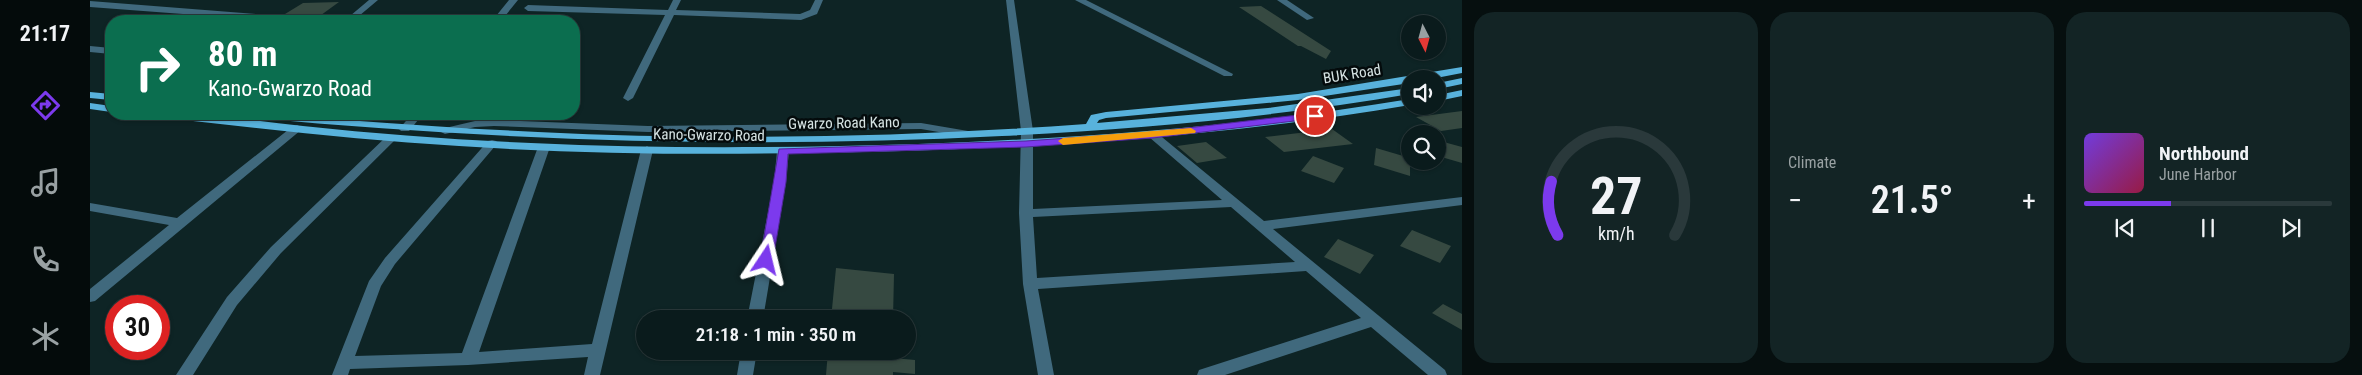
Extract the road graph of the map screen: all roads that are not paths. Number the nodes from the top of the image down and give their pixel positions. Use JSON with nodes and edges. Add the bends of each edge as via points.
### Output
{"nodes":[{"id":1,"x":98,"y":0,"type":"edge"},
{"id":2,"x":374,"y":0,"type":"edge"},
{"id":3,"x":514,"y":0,"type":"edge"},
{"id":4,"x":677,"y":0,"type":"edge"},
{"id":5,"x":819,"y":0,"type":"edge"},
{"id":6,"x":1010,"y":0,"type":"edge"},
{"id":7,"x":1079,"y":0,"type":"edge"},
{"id":8,"x":1281,"y":0,"type":"edge"},
{"id":9,"x":528,"y":8,"type":"dead end"},
{"id":10,"x":671,"y":12,"type":"junction"},
{"id":11,"x":230,"y":15,"type":"edge"},
{"id":12,"x":355,"y":15,"type":"edge"},
{"id":13,"x":501,"y":15,"type":"edge"},
{"id":14,"x":1310,"y":18,"type":"dead end"},
{"id":15,"x":90,"y":49,"type":"edge"},
{"id":16,"x":105,"y":50,"type":"edge"},
{"id":17,"x":1462,"y":70,"type":"edge"},
{"id":18,"x":1446,"y":73,"type":"edge"},
{"id":19,"x":1228,"y":74,"type":"dead end"},
{"id":20,"x":1401,"y":81,"type":"edge"},
{"id":21,"x":1462,"y":81,"type":"edge"},
{"id":22,"x":1446,"y":84,"type":"edge"},
{"id":23,"x":1401,"y":92,"type":"edge"},
{"id":24,"x":1462,"y":93,"type":"edge"},
{"id":25,"x":90,"y":95,"type":"edge"},
{"id":26,"x":1446,"y":96,"type":"edge"},
{"id":27,"x":105,"y":97,"type":"edge"},
{"id":28,"x":1298,"y":97,"type":"junction"},
{"id":29,"x":628,"y":98,"type":"dead end"},
{"id":30,"x":1401,"y":103,"type":"edge"},
{"id":31,"x":1320,"y":104,"type":"junction"},
{"id":32,"x":90,"y":106,"type":"edge"},
{"id":33,"x":105,"y":108,"type":"edge"},
{"id":34,"x":216,"y":120,"type":"edge"},
{"id":35,"x":310,"y":120,"type":"edge"},
{"id":36,"x":413,"y":120,"type":"edge"},
{"id":37,"x":1092,"y":127,"type":"junction"},
{"id":38,"x":297,"y":128,"type":"junction"},
{"id":39,"x":405,"y":129,"type":"junction"},
{"id":40,"x":445,"y":131,"type":"joint"},
{"id":41,"x":973,"y":135,"type":"joint"},
{"id":42,"x":1153,"y":135,"type":"junction"},
{"id":43,"x":391,"y":138,"type":"junction"},
{"id":44,"x":1026,"y":138,"type":"junction"},
{"id":45,"x":492,"y":143,"type":"junction"},
{"id":46,"x":544,"y":147,"type":"junction"},
{"id":47,"x":647,"y":150,"type":"junction"},
{"id":48,"x":783,"y":151,"type":"junction"},
{"id":49,"x":1462,"y":201,"type":"edge"},
{"id":50,"x":1234,"y":203,"type":"junction"},
{"id":51,"x":92,"y":209,"type":"edge"},
{"id":52,"x":1026,"y":213,"type":"junction"},
{"id":53,"x":182,"y":223,"type":"junction"},
{"id":54,"x":1262,"y":226,"type":"junction"},
{"id":55,"x":1310,"y":266,"type":"junction"},
{"id":56,"x":1030,"y":284,"type":"junction"},
{"id":57,"x":90,"y":298,"type":"edge"},
{"id":58,"x":757,"y":310,"type":"edge"},
{"id":59,"x":1373,"y":320,"type":"junction"},
{"id":60,"x":597,"y":350,"type":"junction"},
{"id":61,"x":468,"y":359,"type":"junction"},
{"id":62,"x":748,"y":360,"type":"edge"},
{"id":63,"x":342,"y":369,"type":"edge"},
{"id":64,"x":184,"y":375,"type":"edge"},
{"id":65,"x":592,"y":375,"type":"edge"},
{"id":66,"x":745,"y":375,"type":"edge"},
{"id":67,"x":1046,"y":375,"type":"edge"},
{"id":68,"x":1205,"y":375,"type":"edge"},
{"id":69,"x":1439,"y":375,"type":"edge"}],
"edges":[{"from":1,"to":11,"type":"street","via":[[90,4]]},
{"from":2,"to":12,"type":"street"},
{"from":3,"to":13,"type":"street"},
{"from":4,"to":10,"type":"street"},
{"from":5,"to":10,"type":"street","via":[[814,12],[801,16]]},
{"from":6,"to":44,"type":"street"},
{"from":7,"to":19,"type":"street"},
{"from":8,"to":14,"type":"street"},
{"from":9,"to":10,"type":"street"},
{"from":10,"to":29,"type":"street"},
{"from":15,"to":16,"type":"street"},
{"from":17,"to":18,"type":"main road"},
{"from":20,"to":28,"type":"main road","name":"BUK Road"},
{"from":21,"to":22,"type":"main road"},
{"from":23,"to":31,"type":"main road"},
{"from":24,"to":26,"type":"main road"},
{"from":25,"to":27,"type":"main road"},
{"from":28,"to":31,"type":"main road"},
{"from":28,"to":37,"type":"main road","name":"BUK Road","via":[[1095,117]]},
{"from":30,"to":42,"type":"main road","name":"Kano-Gwarzo Road"},
{"from":31,"to":37,"type":"main road"},
{"from":32,"to":33,"type":"main road"},
{"from":34,"to":38,"type":"main road","name":"Kano-Gwarzo Road"},
{"from":35,"to":39,"type":"main road"},
{"from":36,"to":39,"type":"street"},
{"from":37,"to":44,"type":"main road"},
{"from":38,"to":43,"type":"main road","name":"Kano-Gwarzo Road"},
{"from":38,"to":53,"type":"street"},
{"from":39,"to":40,"type":"main road"},
{"from":40,"to":41,"type":"street","via":[[494,123],[648,129],[921,126]]},
{"from":41,"to":44,"type":"main road"},
{"from":42,"to":44,"type":"main road","name":"Kano-Gwarzo Road"},
{"from":42,"to":50,"type":"street"},
{"from":43,"to":45,"type":"main road","name":"Kano-Gwarzo Road"},
{"from":43,"to":64,"type":"street","via":[[276,250],[232,301]]},
{"from":44,"to":48,"type":"main road","name":"Kano-Gwarzo Road"},
{"from":44,"to":52,"type":"street"},
{"from":45,"to":46,"type":"main road","name":"Kano-Gwarzo Road"},
{"from":45,"to":63,"type":"street","via":[[390,261],[374,285]]},
{"from":46,"to":47,"type":"main road","name":"Kano-Gwarzo Road"},
{"from":46,"to":61,"type":"street"},
{"from":47,"to":48,"type":"main road","name":"Kano-Gwarzo Road"},
{"from":47,"to":60,"type":"street"},
{"from":48,"to":58,"type":"street"},
{"from":49,"to":54,"type":"street"},
{"from":50,"to":52,"type":"street"},
{"from":50,"to":54,"type":"street"},
{"from":51,"to":53,"type":"street"},
{"from":52,"to":56,"type":"street"},
{"from":53,"to":57,"type":"street"},
{"from":54,"to":55,"type":"street"},
{"from":55,"to":56,"type":"street"},
{"from":55,"to":59,"type":"street"},
{"from":56,"to":67,"type":"street"},
{"from":59,"to":68,"type":"street"},
{"from":59,"to":69,"type":"street"},
{"from":60,"to":61,"type":"street"},
{"from":60,"to":65,"type":"street"},
{"from":61,"to":63,"type":"street"},
{"from":62,"to":66,"type":"street"}]}
